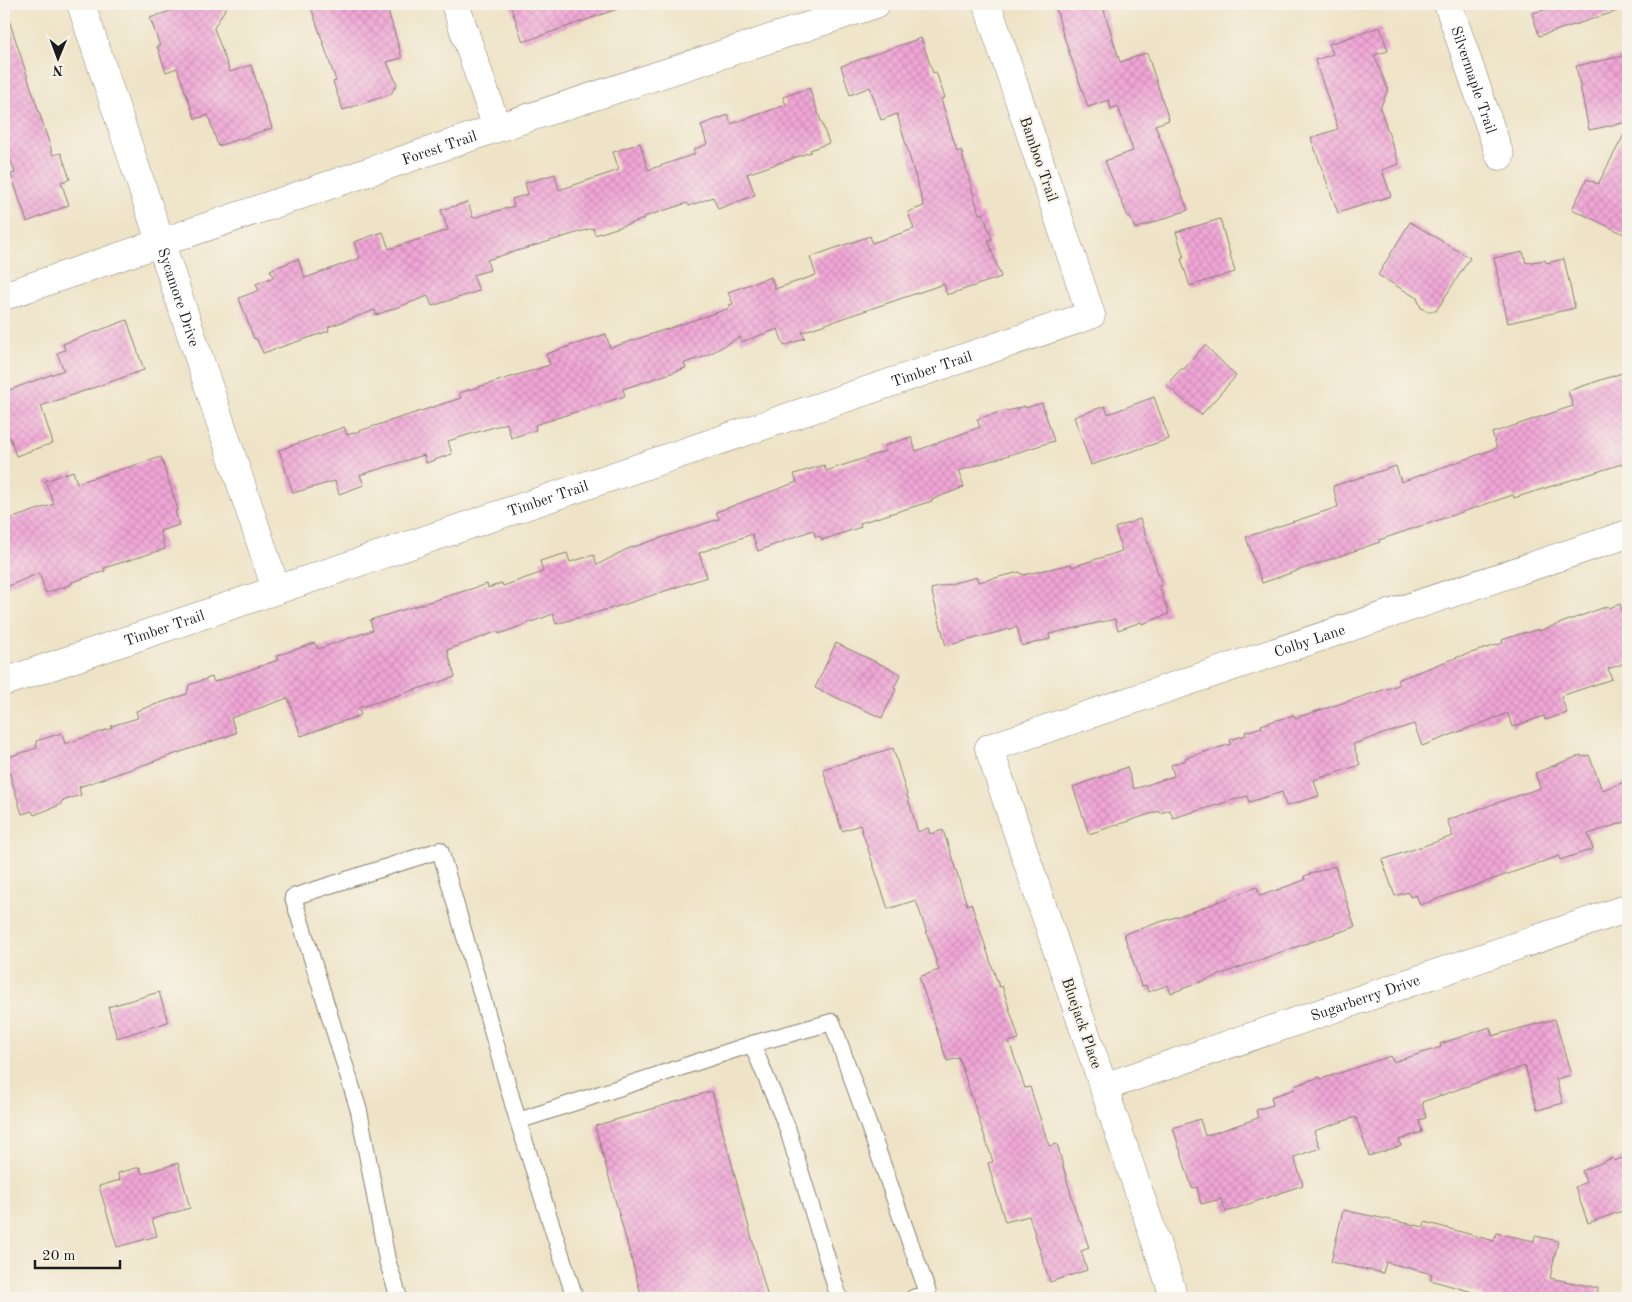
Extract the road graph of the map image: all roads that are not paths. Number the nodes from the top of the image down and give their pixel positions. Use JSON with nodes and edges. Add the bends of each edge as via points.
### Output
{"nodes":[{"id":1,"x":81,"y":4,"type":"edge"},
{"id":2,"x":455,"y":4,"type":"edge"},
{"id":3,"x":876,"y":4,"type":"edge"},
{"id":4,"x":987,"y":4,"type":"edge"},
{"id":5,"x":1448,"y":4,"type":"edge"},
{"id":6,"x":497,"y":128,"type":"junction"},
{"id":7,"x":1500,"y":156,"type":"dead end"},
{"id":8,"x":160,"y":242,"type":"junction"},
{"id":9,"x":4,"y":296,"type":"edge"},
{"id":10,"x":1091,"y":315,"type":"joint"},
{"id":11,"x":1628,"y":534,"type":"edge"},
{"id":12,"x":276,"y":589,"type":"junction"},
{"id":13,"x":4,"y":682,"type":"edge"},
{"id":14,"x":989,"y":748,"type":"joint"},
{"id":15,"x":1628,"y":908,"type":"edge"},
{"id":16,"x":752,"y":1044,"type":"junction"},
{"id":17,"x":1104,"y":1087,"type":"junction"},
{"id":18,"x":518,"y":1121,"type":"junction"},
{"id":19,"x":399,"y":1298,"type":"edge"},
{"id":20,"x":575,"y":1298,"type":"edge"},
{"id":21,"x":839,"y":1298,"type":"edge"},
{"id":22,"x":913,"y":1298,"type":"edge"},
{"id":23,"x":1174,"y":1298,"type":"edge"}],
"edges":[{"from":1,"to":8,"type":"street","name":"Sycamore Drive"},
{"from":2,"to":6,"type":"street"},
{"from":3,"to":6,"type":"street","name":"Forest Trail"},
{"from":4,"to":10,"type":"street","name":"Bamboo Trail"},
{"from":5,"to":7,"type":"street","name":"Silvermaple Trail"},
{"from":6,"to":8,"type":"street","name":"Forest Trail"},
{"from":8,"to":9,"type":"street","name":"Forest Trail"},
{"from":8,"to":12,"type":"street","name":"Sycamore Drive"},
{"from":10,"to":12,"type":"street","name":"Timber Trail"},
{"from":11,"to":14,"type":"street","name":"Colby Lane"},
{"from":12,"to":13,"type":"street","name":"Timber Trail"},
{"from":14,"to":17,"type":"street","name":"Bluejack Place"},
{"from":15,"to":17,"type":"street","name":"Sugarberry Drive"},
{"from":16,"to":18,"type":"lane"},
{"from":16,"to":21,"type":"lane","via":[[787,1127]]},
{"from":16,"to":22,"type":"lane","via":[[832,1022],[928,1294]]},
{"from":17,"to":23,"type":"street","name":"Bluejack Place"},
{"from":18,"to":19,"type":"lane","via":[[440,850],[293,897],[359,1111],[388,1260]]},
{"from":18,"to":20,"type":"lane"}]}
